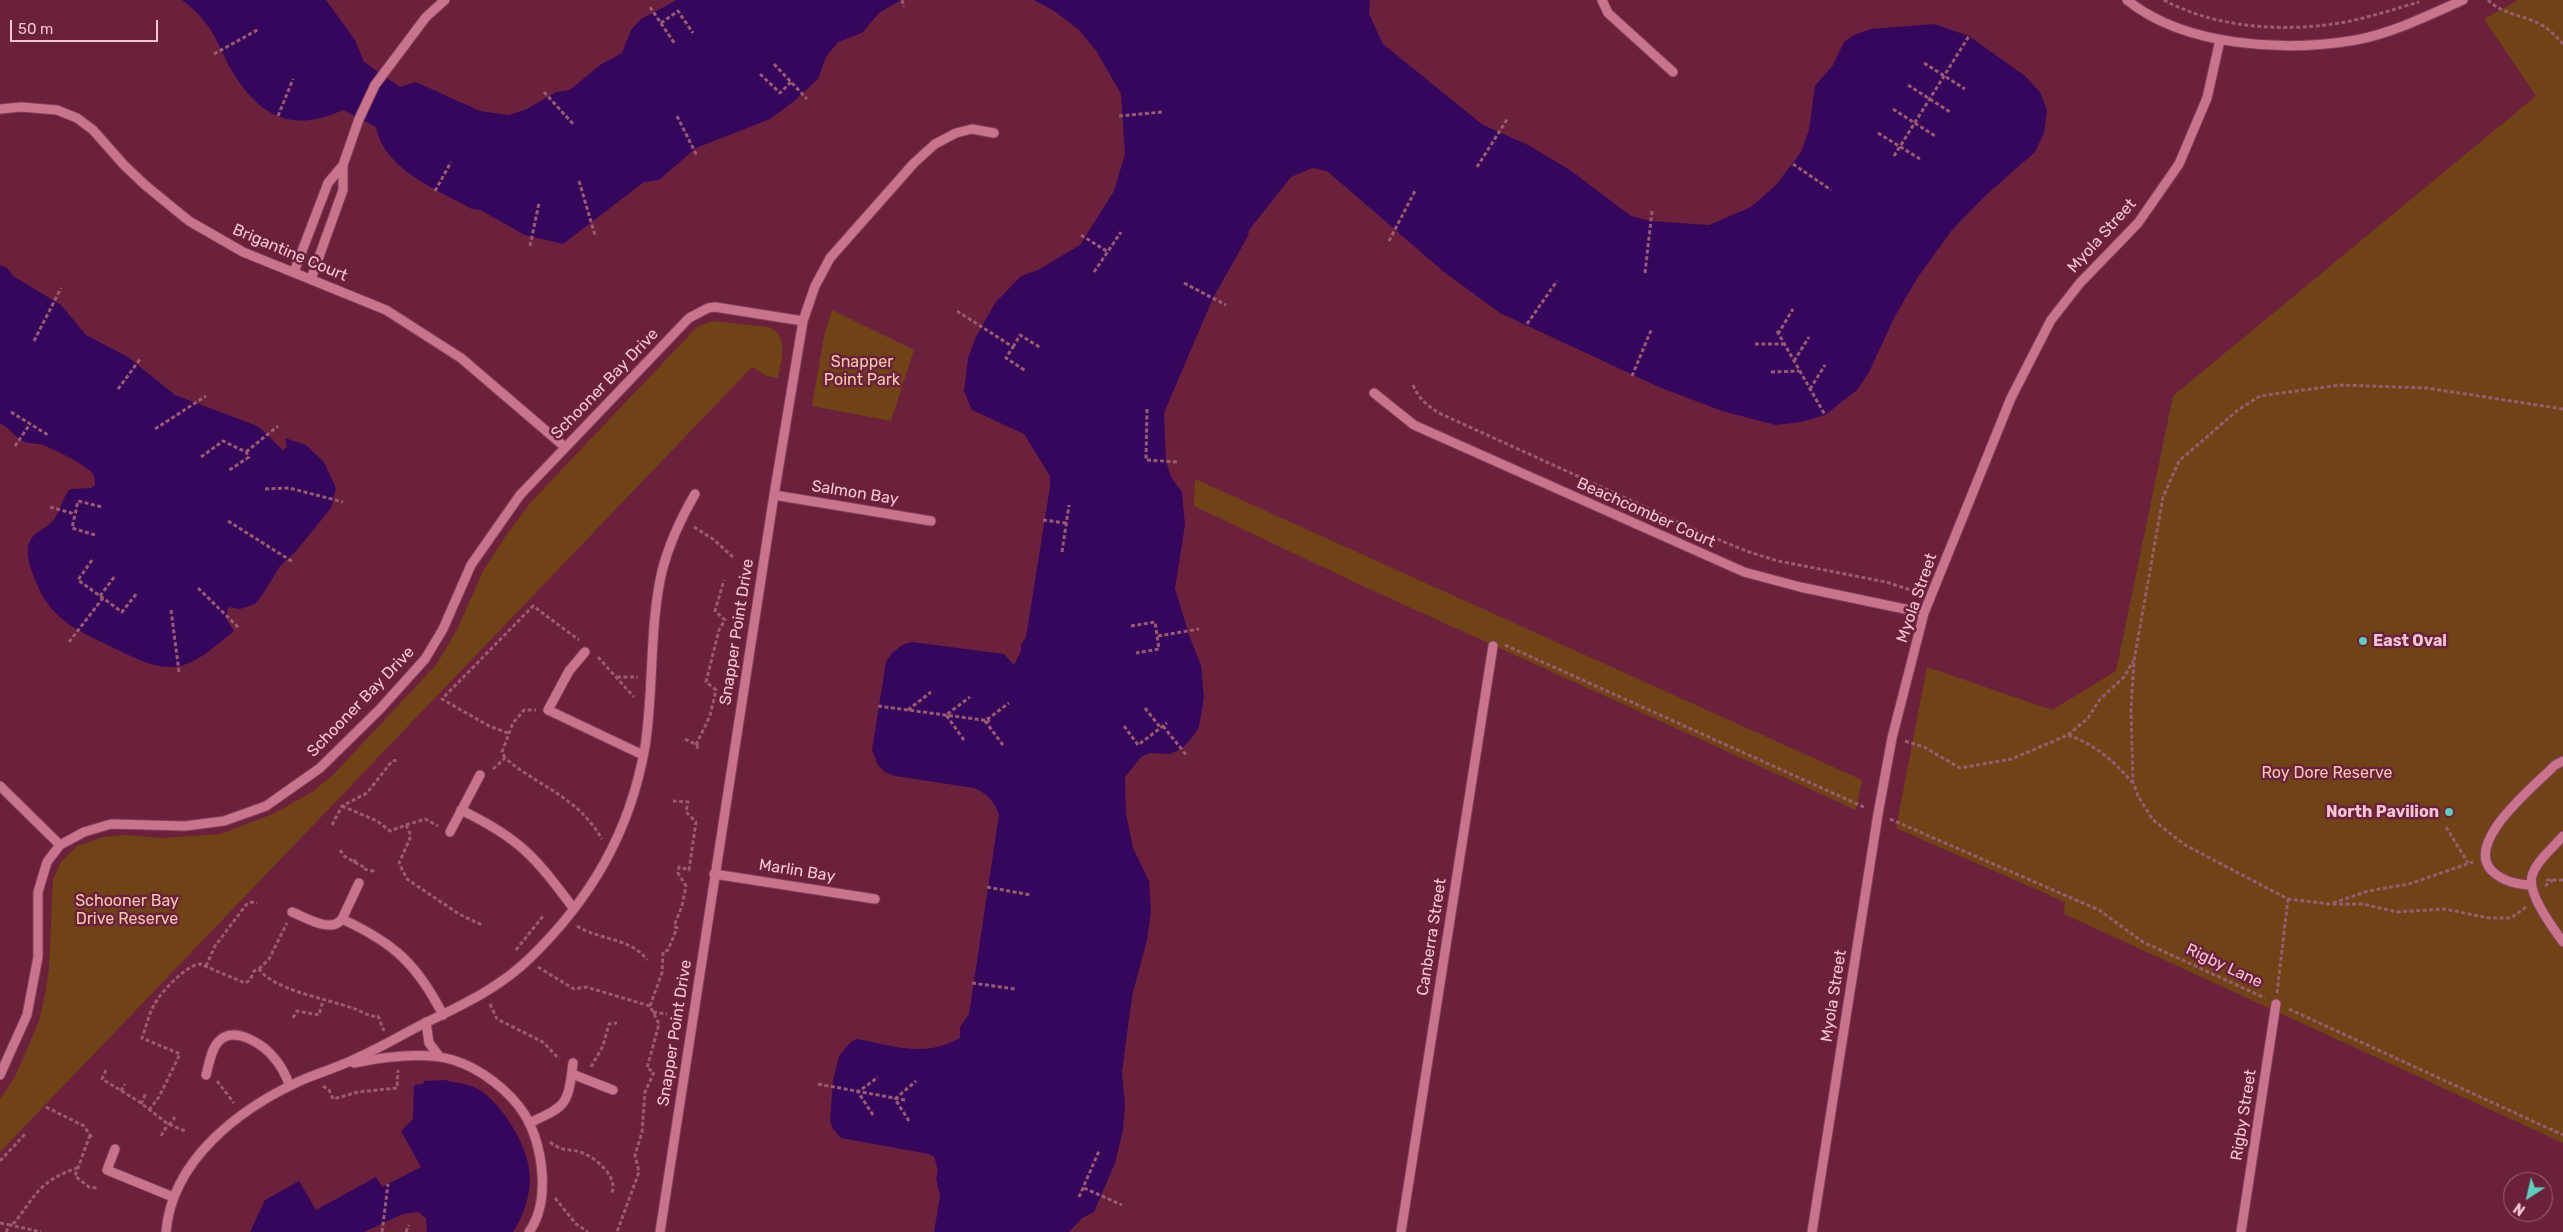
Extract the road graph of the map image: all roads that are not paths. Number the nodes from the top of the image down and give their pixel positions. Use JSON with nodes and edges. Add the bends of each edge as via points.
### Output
{"nodes":[{"id":1,"x":446,"y":0,"type":"edge"},
{"id":2,"x":1602,"y":0,"type":"edge"},
{"id":3,"x":2127,"y":0,"type":"edge"},
{"id":4,"x":2463,"y":0,"type":"edge"},
{"id":5,"x":2220,"y":40,"type":"junction"},
{"id":6,"x":1673,"y":72,"type":"dead end"},
{"id":7,"x":0,"y":110,"type":"edge"},
{"id":8,"x":994,"y":133,"type":"dead end"},
{"id":9,"x":343,"y":165,"type":"junction"},
{"id":10,"x":294,"y":272,"type":"junction"},
{"id":11,"x":310,"y":279,"type":"junction"},
{"id":12,"x":803,"y":321,"type":"junction"},
{"id":13,"x":1374,"y":393,"type":"dead end"},
{"id":14,"x":565,"y":447,"type":"junction"},
{"id":15,"x":695,"y":494,"type":"dead end"},
{"id":16,"x":774,"y":495,"type":"junction"},
{"id":17,"x":931,"y":521,"type":"dead end"},
{"id":18,"x":1924,"y":613,"type":"junction"},
{"id":19,"x":1493,"y":646,"type":"road end"},
{"id":20,"x":586,"y":648,"type":"road end"},
{"id":21,"x":643,"y":755,"type":"junction"},
{"id":22,"x":2563,"y":761,"type":"edge"},
{"id":23,"x":480,"y":775,"type":"dead end"},
{"id":24,"x":0,"y":786,"type":"edge"},
{"id":25,"x":461,"y":810,"type":"junction"},
{"id":26,"x":450,"y":832,"type":"road end"},
{"id":27,"x":2563,"y":836,"type":"edge"},
{"id":28,"x":60,"y":846,"type":"junction"},
{"id":29,"x":714,"y":874,"type":"junction"},
{"id":30,"x":359,"y":883,"type":"dead end"},
{"id":31,"x":2531,"y":884,"type":"junction"},
{"id":32,"x":875,"y":898,"type":"dead end"},
{"id":33,"x":574,"y":909,"type":"junction"},
{"id":34,"x":292,"y":912,"type":"road end"},
{"id":35,"x":342,"y":919,"type":"junction"},
{"id":36,"x":2563,"y":942,"type":"edge"},
{"id":37,"x":2276,"y":1004,"type":"road end"},
{"id":38,"x":443,"y":1015,"type":"junction"},
{"id":39,"x":426,"y":1022,"type":"junction"},
{"id":40,"x":439,"y":1056,"type":"junction"},
{"id":41,"x":573,"y":1063,"type":"dead end"},
{"id":42,"x":334,"y":1068,"type":"junction"},
{"id":43,"x":206,"y":1074,"type":"road end"},
{"id":44,"x":572,"y":1074,"type":"junction"},
{"id":45,"x":0,"y":1075,"type":"edge"},
{"id":46,"x":290,"y":1086,"type":"junction"},
{"id":47,"x":613,"y":1090,"type":"dead end"},
{"id":48,"x":530,"y":1126,"type":"junction"},
{"id":49,"x":115,"y":1149,"type":"dead end"},
{"id":50,"x":173,"y":1197,"type":"junction"},
{"id":51,"x":166,"y":1232,"type":"edge"},
{"id":52,"x":528,"y":1232,"type":"edge"},
{"id":53,"x":660,"y":1232,"type":"edge"},
{"id":54,"x":1401,"y":1232,"type":"edge"},
{"id":55,"x":1812,"y":1232,"type":"edge"},
{"id":56,"x":2241,"y":1232,"type":"edge"}],
"edges":[{"from":1,"to":9,"type":"street","via":[[426,17],[382,73],[359,119]]},
{"from":2,"to":6,"type":"street","via":[[1608,13]]},
{"from":3,"to":5,"type":"street","via":[[2139,10],[2169,24]]},
{"from":4,"to":5,"type":"street","via":[[2424,18],[2357,40],[2278,46]]},
{"from":5,"to":18,"type":"street","name":"Myola Street","via":[[2207,98],[2179,164],[2138,223],[2080,283],[2046,329],[2011,398]]},
{"from":7,"to":10,"type":"street","name":"Brigantine Court","via":[[21,107],[57,110],[77,118],[93,130],[146,185],[189,221],[243,252]]},
{"from":8,"to":12,"type":"street","name":"Snapper Point Drive","via":[[972,129],[956,133],[935,144],[914,163],[830,258],[815,286]]},
{"from":9,"to":10,"type":"street","via":[[328,183]]},
{"from":9,"to":11,"type":"street","via":[[343,190]]},
{"from":10,"to":11,"type":"street","name":"Brigantine Court"},
{"from":11,"to":14,"type":"street","name":"Brigantine Court","via":[[386,310],[461,358]]},
{"from":12,"to":14,"type":"street","name":"Schooner Bay Drive","via":[[715,307],[694,314]]},
{"from":12,"to":16,"type":"street","name":"Snapper Point Drive"},
{"from":13,"to":18,"type":"street","name":"Beachcomber Court","via":[[1414,425],[1744,572]]},
{"from":14,"to":28,"type":"street","name":"Schooner Bay Drive","via":[[520,495],[486,542],[425,659],[320,768],[266,806],[224,821],[184,826],[111,824],[84,832]]},
{"from":15,"to":21,"type":"street","via":[[666,557],[660,585]]},
{"from":16,"to":17,"type":"street","name":"Salmon Bay"},
{"from":16,"to":29,"type":"street","name":"Snapper Point Drive"},
{"from":18,"to":55,"type":"street","name":"Myola Street","via":[[1892,738],[1878,814]]},
{"from":19,"to":54,"type":"street","name":"Canberra Street"},
{"from":20,"to":21,"type":"street","via":[[563,680],[548,710]]},
{"from":21,"to":33,"type":"street","via":[[634,793],[611,854]]},
{"from":22,"to":31,"type":"street","via":[[2495,828],[2487,840],[2485,859],[2490,869],[2508,882]]},
{"from":23,"to":25,"type":"street"},
{"from":24,"to":28,"type":"street"},
{"from":25,"to":26,"type":"street"},
{"from":25,"to":33,"type":"street","via":[[496,827],[524,847]]},
{"from":27,"to":31,"type":"street","via":[[2534,870]]},
{"from":28,"to":45,"type":"street","name":"Schooner Bay Drive","via":[[47,862],[38,892],[38,957],[27,1015]]},
{"from":29,"to":32,"type":"street","name":"Marlin Bay"},
{"from":29,"to":53,"type":"street","name":"Snapper Point Drive"},
{"from":30,"to":35,"type":"street"},
{"from":31,"to":36,"type":"street","via":[[2544,914]]},
{"from":33,"to":38,"type":"street","via":[[528,960],[485,992]]},
{"from":34,"to":35,"type":"street","via":[[328,926]]},
{"from":35,"to":38,"type":"street","via":[[378,937],[398,953],[425,981]]},
{"from":37,"to":56,"type":"street","name":"Rigby Street"},
{"from":38,"to":39,"type":"street"},
{"from":39,"to":40,"type":"street","via":[[429,1043]]},
{"from":39,"to":42,"type":"street"},
{"from":40,"to":42,"type":"street","via":[[396,1058]]},
{"from":40,"to":48,"type":"street","via":[[462,1063],[486,1077],[514,1102]]},
{"from":41,"to":44,"type":"street"},
{"from":42,"to":46,"type":"street"},
{"from":43,"to":46,"type":"street","via":[[218,1042],[235,1034],[253,1041],[274,1057]]},
{"from":44,"to":47,"type":"street"},
{"from":44,"to":48,"type":"street","via":[[563,1105]]},
{"from":46,"to":50,"type":"street","via":[[218,1134],[200,1154]]},
{"from":48,"to":52,"type":"street","via":[[543,1183],[538,1213]]},
{"from":49,"to":50,"type":"street","via":[[107,1170]]},
{"from":50,"to":51,"type":"street"}]}
